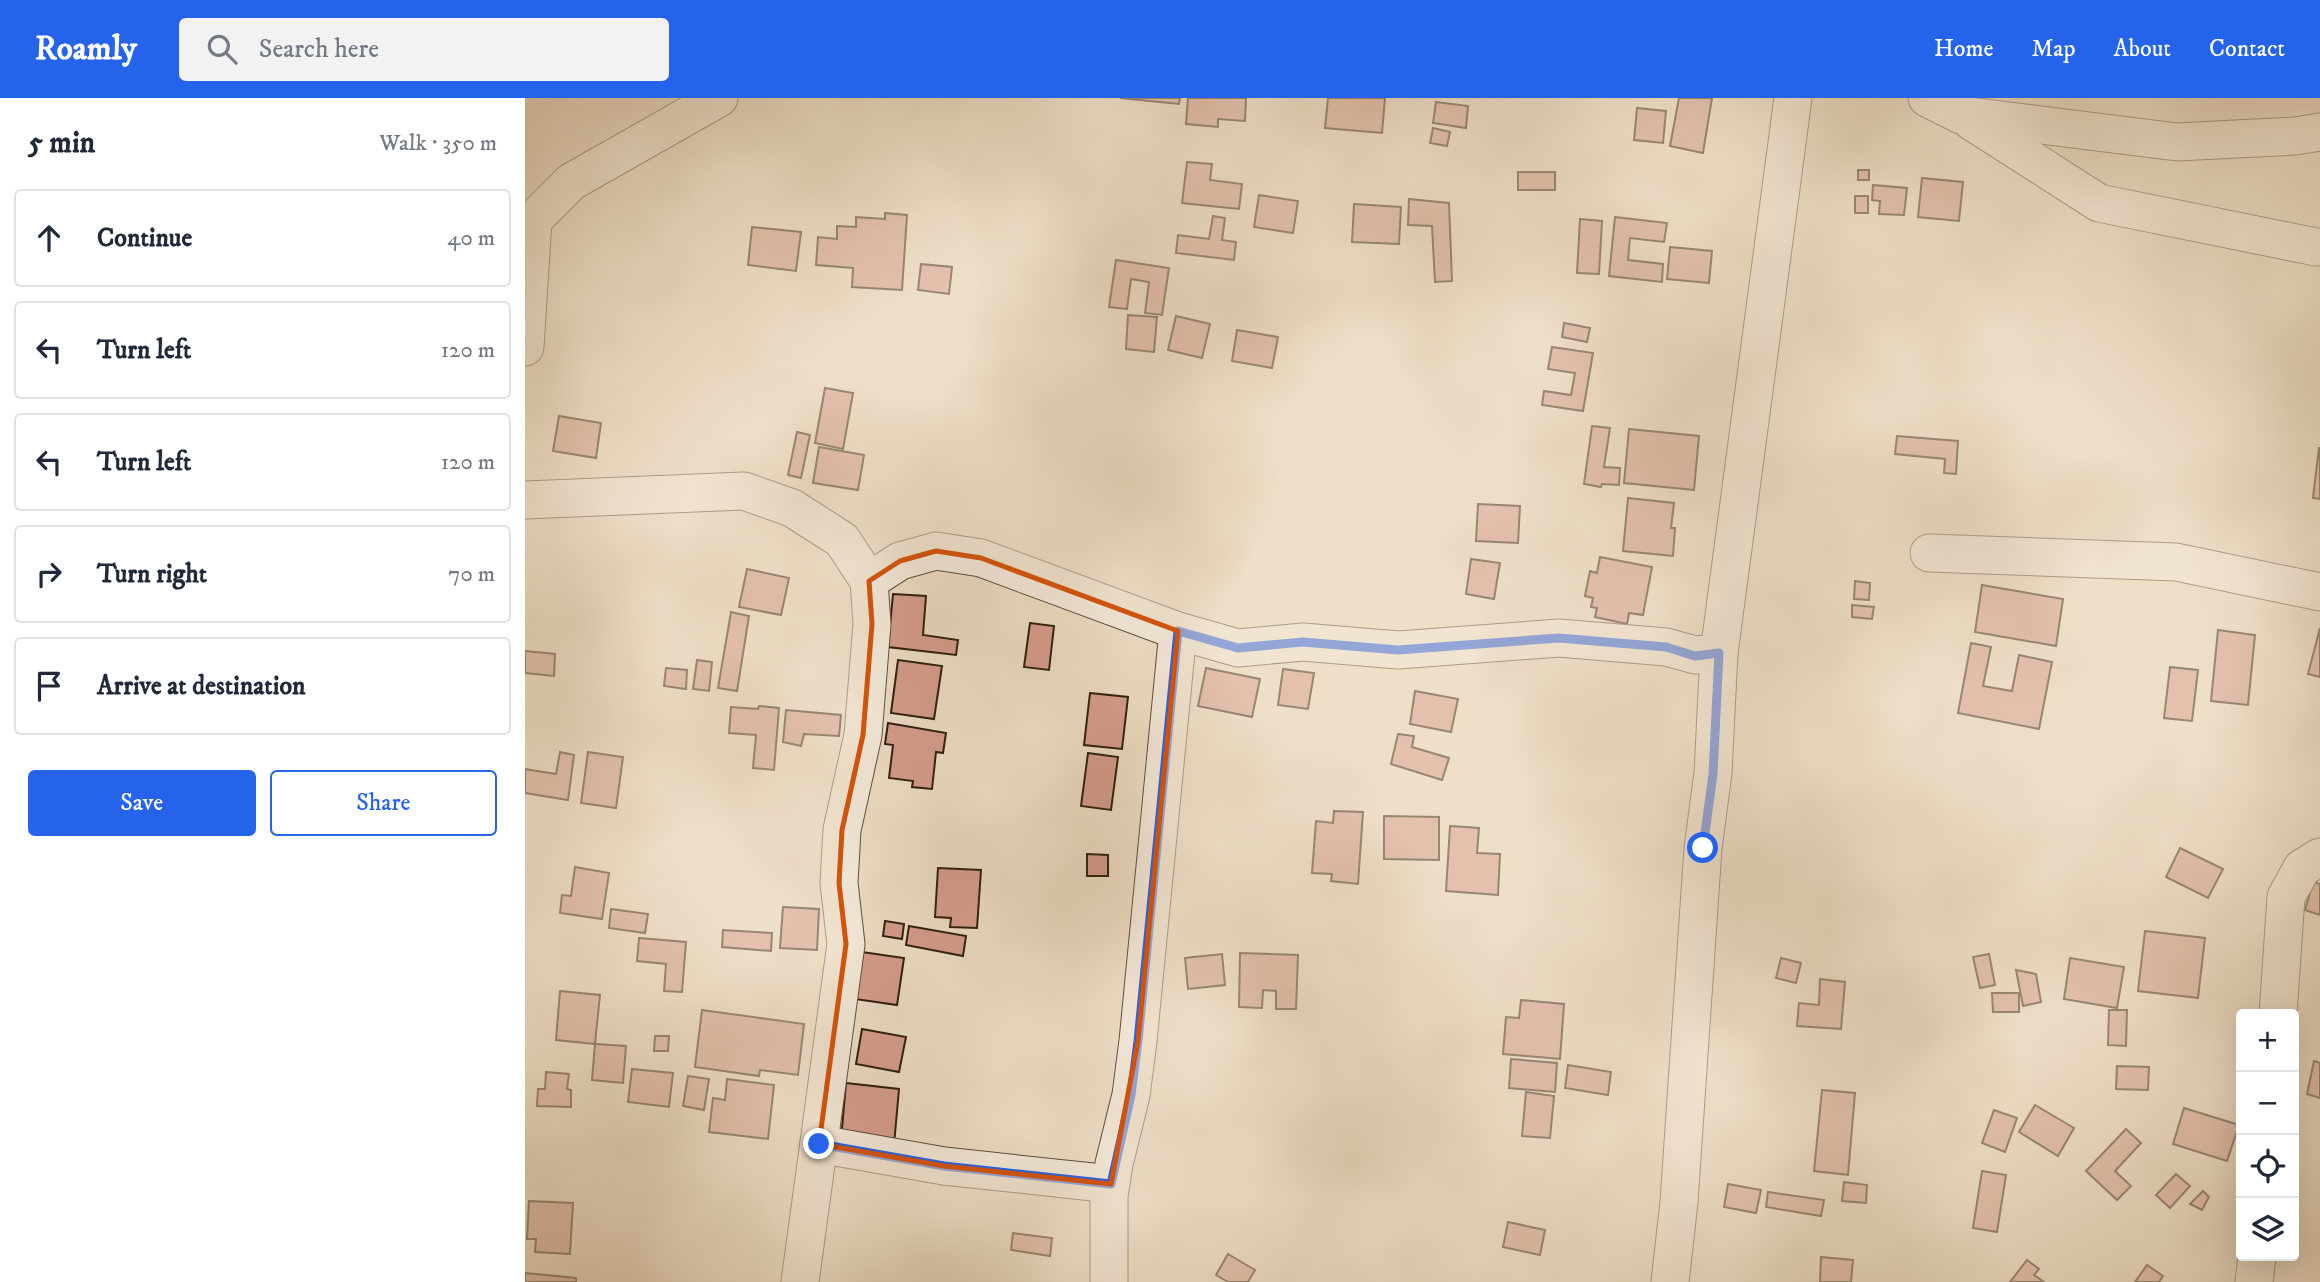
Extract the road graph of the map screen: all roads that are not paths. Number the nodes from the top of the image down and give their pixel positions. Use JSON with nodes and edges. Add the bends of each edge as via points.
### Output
{"nodes":[{"id":1,"x":719,"y":98,"type":"edge"},
{"id":2,"x":1793,"y":98,"type":"edge"},
{"id":3,"x":1927,"y":98,"type":"edge"},
{"id":4,"x":1961,"y":115,"type":"junction"},
{"id":5,"x":2320,"y":132,"type":"edge"},
{"id":6,"x":2316,"y":247,"type":"dead end"},
{"id":7,"x":525,"y":347,"type":"edge"},
{"id":8,"x":525,"y":500,"type":"edge"},
{"id":9,"x":1929,"y":553,"type":"dead end"},
{"id":10,"x":869,"y":581,"type":"junction"},
{"id":11,"x":2320,"y":592,"type":"edge"},
{"id":12,"x":1178,"y":631,"type":"junction"},
{"id":13,"x":1719,"y":653,"type":"junction"},
{"id":14,"x":2320,"y":857,"type":"edge"},
{"id":15,"x":2278,"y":1009,"type":"edge"},
{"id":16,"x":819,"y":1144,"type":"junction"},
{"id":17,"x":1111,"y":1184,"type":"junction"},
{"id":18,"x":2256,"y":1261,"type":"edge"},
{"id":19,"x":800,"y":1282,"type":"edge"},
{"id":20,"x":1109,"y":1282,"type":"edge"},
{"id":21,"x":1670,"y":1282,"type":"edge"},
{"id":22,"x":2254,"y":1282,"type":"edge"}],
"edges":[{"from":1,"to":7,"type":"street","via":[[571,182],[533,220]]},
{"from":2,"to":13,"type":"street"},
{"from":3,"to":4,"type":"street"},
{"from":4,"to":5,"type":"street","via":[[2177,142]]},
{"from":4,"to":6,"type":"street","via":[[2099,203]]},
{"from":8,"to":10,"type":"street","via":[[744,491],[792,508],[842,540]]},
{"from":9,"to":11,"type":"street","via":[[2176,562]]},
{"from":10,"to":12,"type":"street","via":[[900,561],[936,551],[981,558]]},
{"from":10,"to":16,"type":"street","via":[[872,624],[863,735],[842,830],[839,883],[846,944]]},
{"from":12,"to":13,"type":"street","via":[[1238,648],[1303,642],[1398,650],[1559,638],[1666,647],[1695,656]]},
{"from":12,"to":17,"type":"street","via":[[1138,1041]]},
{"from":13,"to":21,"type":"street"},
{"from":14,"to":15,"type":"street","via":[[2302,868],[2286,897]]},
{"from":16,"to":17,"type":"street","via":[[944,1166]]},
{"from":16,"to":19,"type":"street"},
{"from":17,"to":20,"type":"street"},
{"from":18,"to":22,"type":"street"}]}
